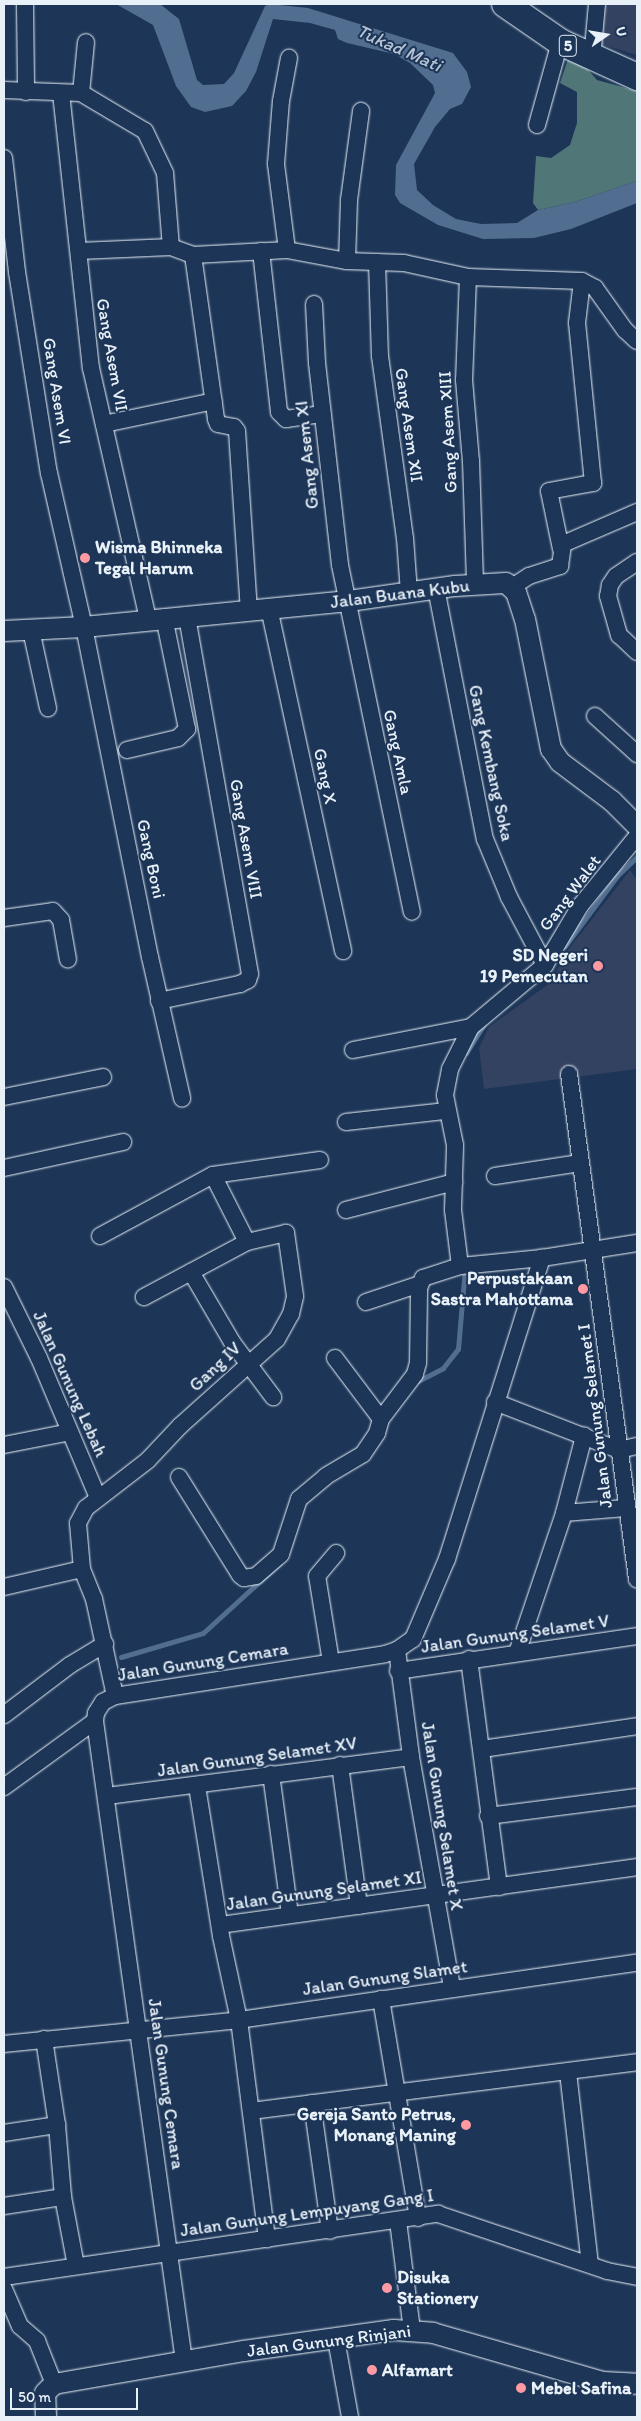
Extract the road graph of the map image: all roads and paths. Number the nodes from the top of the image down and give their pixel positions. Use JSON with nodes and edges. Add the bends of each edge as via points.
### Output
{"nodes":[{"id":1,"x":25,"y":4,"type":"edge"},
{"id":2,"x":505,"y":4,"type":"edge"},
{"id":3,"x":597,"y":4,"type":"edge"},
{"id":4,"x":86,"y":42,"type":"dead end"},
{"id":5,"x":560,"y":42,"type":"junction"},
{"id":6,"x":289,"y":58,"type":"dead end"},
{"id":7,"x":592,"y":59,"type":"junction"},
{"id":8,"x":637,"y":77,"type":"edge"},
{"id":9,"x":4,"y":90,"type":"edge"},
{"id":10,"x":26,"y":92,"type":"junction"},
{"id":11,"x":61,"y":93,"type":"junction"},
{"id":12,"x":81,"y":93,"type":"junction"},
{"id":13,"x":361,"y":111,"type":"dead end"},
{"id":14,"x":537,"y":125,"type":"dead end"},
{"id":15,"x":4,"y":158,"type":"edge"},
{"id":16,"x":171,"y":247,"type":"junction"},
{"id":17,"x":287,"y":250,"type":"junction"},
{"id":18,"x":79,"y":251,"type":"junction"},
{"id":19,"x":261,"y":251,"type":"junction"},
{"id":20,"x":193,"y":255,"type":"junction"},
{"id":21,"x":347,"y":261,"type":"junction"},
{"id":22,"x":377,"y":262,"type":"junction"},
{"id":23,"x":468,"y":277,"type":"junction"},
{"id":24,"x":582,"y":281,"type":"junction"},
{"id":25,"x":314,"y":304,"type":"dead end"},
{"id":26,"x":637,"y":341,"type":"edge"},
{"id":27,"x":214,"y":401,"type":"junction"},
{"id":28,"x":323,"y":414,"type":"junction"},
{"id":29,"x":104,"y":424,"type":"junction"},
{"id":30,"x":637,"y":512,"type":"edge"},
{"id":31,"x":561,"y":549,"type":"junction"},
{"id":32,"x":637,"y":562,"type":"edge"},
{"id":33,"x":475,"y":584,"type":"junction"},
{"id":34,"x":512,"y":587,"type":"junction"},
{"id":35,"x":436,"y":588,"type":"junction"},
{"id":36,"x":409,"y":592,"type":"junction"},
{"id":37,"x":349,"y":601,"type":"junction"},
{"id":38,"x":269,"y":608,"type":"junction"},
{"id":39,"x":249,"y":610,"type":"junction"},
{"id":40,"x":187,"y":615,"type":"junction"},
{"id":41,"x":156,"y":618,"type":"junction"},
{"id":42,"x":84,"y":627,"type":"junction"},
{"id":43,"x":31,"y":630,"type":"junction"},
{"id":44,"x":4,"y":631,"type":"edge"},
{"id":45,"x":637,"y":652,"type":"edge"},
{"id":46,"x":48,"y":708,"type":"dead end"},
{"id":47,"x":595,"y":716,"type":"dead end"},
{"id":48,"x":127,"y":750,"type":"dead end"},
{"id":49,"x":637,"y":754,"type":"edge"},
{"id":50,"x":637,"y":828,"type":"edge"},
{"id":51,"x":412,"y":912,"type":"dead end"},
{"id":52,"x":4,"y":918,"type":"edge"},
{"id":53,"x":343,"y":951,"type":"dead end"},
{"id":54,"x":68,"y":959,"type":"dead end"},
{"id":55,"x":544,"y":965,"type":"junction"},
{"id":56,"x":159,"y":1001,"type":"junction"},
{"id":57,"x":471,"y":1028,"type":"junction"},
{"id":58,"x":353,"y":1050,"type":"dead end"},
{"id":59,"x":569,"y":1074,"type":"dead end"},
{"id":60,"x":103,"y":1077,"type":"dead end"},
{"id":61,"x":4,"y":1097,"type":"edge"},
{"id":62,"x":182,"y":1098,"type":"dead end"},
{"id":63,"x":446,"y":1111,"type":"junction"},
{"id":64,"x":346,"y":1122,"type":"dead end"},
{"id":65,"x":123,"y":1142,"type":"dead end"},
{"id":66,"x":320,"y":1160,"type":"dead end"},
{"id":67,"x":580,"y":1163,"type":"junction"},
{"id":68,"x":4,"y":1168,"type":"edge"},
{"id":69,"x":213,"y":1175,"type":"junction"},
{"id":70,"x":495,"y":1176,"type":"dead end"},
{"id":71,"x":454,"y":1182,"type":"junction"},
{"id":72,"x":346,"y":1210,"type":"dead end"},
{"id":73,"x":100,"y":1236,"type":"dead end"},
{"id":74,"x":247,"y":1242,"type":"junction"},
{"id":75,"x":637,"y":1243,"type":"edge"},
{"id":76,"x":594,"y":1248,"type":"junction"},
{"id":77,"x":542,"y":1258,"type":"junction"},
{"id":78,"x":460,"y":1266,"type":"junction"},
{"id":79,"x":191,"y":1272,"type":"junction"},
{"id":80,"x":420,"y":1284,"type":"junction"},
{"id":81,"x":4,"y":1287,"type":"edge"},
{"id":82,"x":144,"y":1296,"type":"dead end"},
{"id":83,"x":366,"y":1302,"type":"dead end"},
{"id":84,"x":335,"y":1358,"type":"dead end"},
{"id":85,"x":247,"y":1363,"type":"junction"},
{"id":86,"x":273,"y":1397,"type":"dead end"},
{"id":87,"x":495,"y":1402,"type":"junction"},
{"id":88,"x":381,"y":1419,"type":"junction"},
{"id":89,"x":70,"y":1432,"type":"junction"},
{"id":90,"x":584,"y":1436,"type":"junction"},
{"id":91,"x":4,"y":1445,"type":"edge"},
{"id":92,"x":637,"y":1446,"type":"edge"},
{"id":93,"x":619,"y":1450,"type":"junction"},
{"id":94,"x":179,"y":1477,"type":"dead end"},
{"id":95,"x":98,"y":1498,"type":"junction"},
{"id":96,"x":626,"y":1508,"type":"junction"},
{"id":97,"x":564,"y":1513,"type":"junction"},
{"id":98,"x":336,"y":1553,"type":"dead end"},
{"id":99,"x":82,"y":1569,"type":"junction"},
{"id":100,"x":637,"y":1579,"type":"edge"},
{"id":101,"x":4,"y":1587,"type":"edge"},
{"id":102,"x":637,"y":1636,"type":"edge"},
{"id":103,"x":106,"y":1647,"type":"junction"},
{"id":104,"x":397,"y":1650,"type":"junction"},
{"id":105,"x":517,"y":1653,"type":"junction"},
{"id":106,"x":470,"y":1659,"type":"junction"},
{"id":107,"x":331,"y":1662,"type":"junction"},
{"id":108,"x":398,"y":1671,"type":"junction"},
{"id":109,"x":115,"y":1696,"type":"junction"},
{"id":110,"x":4,"y":1715,"type":"edge"},
{"id":111,"x":94,"y":1722,"type":"junction"},
{"id":112,"x":637,"y":1726,"type":"edge"},
{"id":113,"x":482,"y":1749,"type":"junction"},
{"id":114,"x":412,"y":1757,"type":"junction"},
{"id":115,"x":340,"y":1765,"type":"junction"},
{"id":116,"x":271,"y":1774,"type":"junction"},
{"id":117,"x":197,"y":1786,"type":"junction"},
{"id":118,"x":4,"y":1788,"type":"edge"},
{"id":119,"x":107,"y":1796,"type":"junction"},
{"id":120,"x":637,"y":1797,"type":"edge"},
{"id":121,"x":488,"y":1816,"type":"junction"},
{"id":122,"x":637,"y":1867,"type":"edge"},
{"id":123,"x":500,"y":1887,"type":"junction"},
{"id":124,"x":435,"y":1896,"type":"junction"},
{"id":125,"x":359,"y":1906,"type":"junction"},
{"id":126,"x":290,"y":1915,"type":"junction"},
{"id":127,"x":220,"y":1925,"type":"junction"},
{"id":128,"x":637,"y":1963,"type":"edge"},
{"id":129,"x":452,"y":1988,"type":"junction"},
{"id":130,"x":381,"y":1999,"type":"junction"},
{"id":131,"x":239,"y":2020,"type":"junction"},
{"id":132,"x":138,"y":2029,"type":"junction"},
{"id":133,"x":44,"y":2039,"type":"junction"},
{"id":134,"x":4,"y":2044,"type":"edge"},
{"id":135,"x":637,"y":2062,"type":"edge"},
{"id":136,"x":568,"y":2072,"type":"junction"},
{"id":137,"x":397,"y":2094,"type":"junction"},
{"id":138,"x":312,"y":2103,"type":"junction"},
{"id":139,"x":252,"y":2111,"type":"junction"},
{"id":140,"x":57,"y":2125,"type":"junction"},
{"id":141,"x":4,"y":2133,"type":"edge"},
{"id":142,"x":63,"y":2197,"type":"junction"},
{"id":143,"x":4,"y":2206,"type":"edge"},
{"id":144,"x":418,"y":2218,"type":"junction"},
{"id":145,"x":398,"y":2221,"type":"junction"},
{"id":146,"x":330,"y":2231,"type":"junction"},
{"id":147,"x":267,"y":2239,"type":"junction"},
{"id":148,"x":169,"y":2251,"type":"junction"},
{"id":149,"x":590,"y":2264,"type":"junction"},
{"id":150,"x":76,"y":2266,"type":"junction"},
{"id":151,"x":4,"y":2277,"type":"edge"},
{"id":152,"x":637,"y":2277,"type":"edge"},
{"id":153,"x":4,"y":2289,"type":"edge"},
{"id":154,"x":412,"y":2330,"type":"junction"},
{"id":155,"x":336,"y":2339,"type":"junction"},
{"id":156,"x":184,"y":2361,"type":"junction"},
{"id":157,"x":54,"y":2384,"type":"junction"},
{"id":158,"x":637,"y":2384,"type":"edge"},
{"id":159,"x":46,"y":2417,"type":"edge"},
{"id":160,"x":350,"y":2417,"type":"edge"}],
"edges":[{"from":1,"to":10,"type":"street"},
{"from":2,"to":5,"type":"highway","number":"5"},
{"from":3,"to":7,"type":"street"},
{"from":4,"to":12,"type":"street"},
{"from":5,"to":7,"type":"highway","number":"5"},
{"from":5,"to":14,"type":"street"},
{"from":6,"to":17,"type":"street","via":[[280,108],[276,164]]},
{"from":7,"to":8,"type":"highway","number":"5"},
{"from":9,"to":10,"type":"street"},
{"from":10,"to":11,"type":"street"},
{"from":11,"to":12,"type":"street"},
{"from":11,"to":18,"type":"street","name":"Gang Asem VII"},
{"from":12,"to":16,"type":"street","via":[[145,131],[164,173]]},
{"from":13,"to":21,"type":"street","via":[[349,200]]},
{"from":15,"to":42,"type":"street","name":"Gang Asem VI","via":[[16,264],[49,473]]},
{"from":16,"to":18,"type":"street"},
{"from":16,"to":20,"type":"street"},
{"from":17,"to":19,"type":"street"},
{"from":17,"to":21,"type":"street"},
{"from":18,"to":29,"type":"street","name":"Gang Asem VII","via":[[85,329]]},
{"from":19,"to":20,"type":"street"},
{"from":19,"to":28,"type":"street","via":[[279,412],[286,419]]},
{"from":20,"to":27,"type":"street"},
{"from":21,"to":22,"type":"street"},
{"from":22,"to":23,"type":"street","via":[[404,263]]},
{"from":22,"to":36,"type":"street","name":"Gang Asem XII","via":[[380,356],[405,538]]},
{"from":23,"to":24,"type":"street"},
{"from":23,"to":33,"type":"street","name":"Gang Asem XIII","via":[[464,380],[472,460]]},
{"from":24,"to":26,"type":"street","via":[[595,288],[625,330]]},
{"from":24,"to":31,"type":"street","via":[[577,323],[593,483],[549,492]]},
{"from":25,"to":28,"type":"street","name":"Gang Asem XI"},
{"from":27,"to":29,"type":"street"},
{"from":27,"to":39,"type":"street","via":[[218,424],[234,427],[238,440]]},
{"from":28,"to":37,"type":"street","name":"Gang Asem XI","via":[[336,532]]},
{"from":29,"to":41,"type":"street","name":"Gang Asem VII"},
{"from":30,"to":31,"type":"street","via":[[571,540]]},
{"from":31,"to":34,"type":"street","via":[[560,566],[529,576]]},
{"from":32,"to":45,"type":"street","via":[[616,576],[608,596],[619,635]]},
{"from":33,"to":34,"type":"street","name":"Jalan Buana Kubu","via":[[497,582]]},
{"from":33,"to":35,"type":"street","name":"Jalan Buana Kubu"},
{"from":34,"to":50,"type":"street","via":[[524,619],[551,749],[560,762],[612,801]]},
{"from":35,"to":36,"type":"street","name":"Jalan Buana Kubu"},
{"from":35,"to":55,"type":"street","name":"Gang Kembang Soka","via":[[485,839],[509,897]]},
{"from":36,"to":37,"type":"street","name":"Jalan Buana Kubu"},
{"from":37,"to":38,"type":"street","name":"Jalan Buana Kubu"},
{"from":37,"to":51,"type":"street","name":"Gang Amla","via":[[367,704]]},
{"from":38,"to":39,"type":"street","name":"Jalan Buana Kubu"},
{"from":38,"to":53,"type":"street","name":"Gang X"},
{"from":39,"to":40,"type":"street","name":"Jalan Buana Kubu"},
{"from":40,"to":41,"type":"street","name":"Jalan Buana Kubu"},
{"from":40,"to":56,"type":"street","name":"Gang Asem VIII","via":[[250,974],[248,980],[240,984]]},
{"from":41,"to":42,"type":"street","name":"Jalan Buana Kubu"},
{"from":41,"to":48,"type":"street","name":"Gang Asem VII","via":[[186,729],[178,738]]},
{"from":42,"to":43,"type":"street","name":"Jalan Buana Kubu"},
{"from":42,"to":56,"type":"street","name":"Gang Boni"},
{"from":43,"to":44,"type":"street","name":"Jalan Buana Kubu"},
{"from":43,"to":46,"type":"street"},
{"from":47,"to":49,"type":"street"},
{"from":50,"to":55,"type":"street","name":"Gang Walet","via":[[580,906]]},
{"from":52,"to":54,"type":"street","via":[[53,911],[60,920]]},
{"from":55,"to":57,"type":"street","name":"Gang Walet"},
{"from":56,"to":62,"type":"street","name":"Gang Boni"},
{"from":57,"to":58,"type":"street"},
{"from":57,"to":63,"type":"street","name":"Gang Walet","via":[[447,1076]]},
{"from":59,"to":67,"type":"street","name":"Jalan Gunung Selamet I"},
{"from":60,"to":61,"type":"street"},
{"from":63,"to":64,"type":"street"},
{"from":63,"to":71,"type":"street","name":"Gang Walet","via":[[455,1145]]},
{"from":65,"to":68,"type":"street"},
{"from":66,"to":69,"type":"street"},
{"from":67,"to":70,"type":"street"},
{"from":67,"to":76,"type":"street","name":"Jalan Gunung Selamet I"},
{"from":69,"to":73,"type":"street"},
{"from":69,"to":74,"type":"street"},
{"from":71,"to":72,"type":"street"},
{"from":71,"to":78,"type":"street","name":"Gang Walet","via":[[453,1210]]},
{"from":74,"to":79,"type":"street"},
{"from":74,"to":85,"type":"street","name":"Gang IV","via":[[286,1233],[295,1296],[277,1339]]},
{"from":75,"to":76,"type":"street"},
{"from":76,"to":77,"type":"street"},
{"from":76,"to":93,"type":"street","name":"Jalan Gunung Selamet I"},
{"from":77,"to":78,"type":"street"},
{"from":77,"to":87,"type":"street"},
{"from":78,"to":80,"type":"street","via":[[423,1278]]},
{"from":79,"to":82,"type":"street"},
{"from":79,"to":85,"type":"street"},
{"from":80,"to":83,"type":"street"},
{"from":80,"to":88,"type":"street","via":[[418,1363],[414,1374]]},
{"from":81,"to":89,"type":"street","name":"Jalan Gunung Lebah"},
{"from":84,"to":88,"type":"street"},
{"from":85,"to":86,"type":"street"},
{"from":85,"to":95,"type":"street","name":"Gang IV","via":[[148,1460]]},
{"from":87,"to":90,"type":"street"},
{"from":87,"to":104,"type":"street","via":[[447,1559],[413,1638]]},
{"from":88,"to":94,"type":"street","via":[[377,1433],[363,1454],[326,1476],[299,1499],[280,1554],[256,1576],[244,1578],[240,1574]]},
{"from":89,"to":91,"type":"street"},
{"from":89,"to":95,"type":"street","name":"Jalan Gunung Lebah"},
{"from":90,"to":93,"type":"street"},
{"from":90,"to":97,"type":"street"},
{"from":92,"to":93,"type":"street"},
{"from":93,"to":96,"type":"street","name":"Jalan Gunung Selamet I"},
{"from":95,"to":99,"type":"street","name":"Gang IV","via":[[86,1508],[78,1523]]},
{"from":96,"to":97,"type":"street"},
{"from":96,"to":100,"type":"street","name":"Jalan Gunung Selamet I"},
{"from":97,"to":105,"type":"street"},
{"from":98,"to":107,"type":"street","via":[[317,1576]]},
{"from":99,"to":101,"type":"street"},
{"from":99,"to":103,"type":"street","name":"Gang IV"},
{"from":102,"to":105,"type":"street","name":"Jalan Gunung Selamet V"},
{"from":103,"to":109,"type":"street","name":"Gang IV"},
{"from":103,"to":110,"type":"street","via":[[70,1665]]},
{"from":104,"to":107,"type":"street","name":"Jalan Gunung Cemara"},
{"from":104,"to":108,"type":"street","name":"Jalan Gunung Selamet X"},
{"from":105,"to":106,"type":"street","name":"Jalan Gunung Selamet V"},
{"from":106,"to":108,"type":"street","name":"Jalan Gunung Selamet V"},
{"from":106,"to":113,"type":"street"},
{"from":107,"to":109,"type":"street","name":"Jalan Gunung Cemara"},
{"from":108,"to":114,"type":"street","name":"Jalan Gunung Selamet X"},
{"from":109,"to":111,"type":"street","name":"Jalan Gunung Cemara","via":[[99,1707]]},
{"from":111,"to":118,"type":"street"},
{"from":111,"to":119,"type":"street","name":"Jalan Gunung Cemara"},
{"from":112,"to":113,"type":"street"},
{"from":113,"to":121,"type":"street"},
{"from":114,"to":115,"type":"street","name":"Jalan Gunung Selamet XV"},
{"from":114,"to":124,"type":"street","name":"Jalan Gunung Selamet X"},
{"from":115,"to":116,"type":"street","name":"Jalan Gunung Selamet XV"},
{"from":115,"to":125,"type":"street"},
{"from":116,"to":117,"type":"street","name":"Jalan Gunung Selamet XV"},
{"from":116,"to":126,"type":"street"},
{"from":117,"to":119,"type":"street","name":"Jalan Gunung Selamet XV"},
{"from":117,"to":127,"type":"street"},
{"from":119,"to":132,"type":"street","name":"Jalan Gunung Cemara"},
{"from":120,"to":121,"type":"street"},
{"from":121,"to":123,"type":"street"},
{"from":122,"to":123,"type":"street","name":"Jalan Gunung Selamet XI"},
{"from":123,"to":124,"type":"street","name":"Jalan Gunung Selamet XI"},
{"from":124,"to":125,"type":"street","name":"Jalan Gunung Selamet XI"},
{"from":124,"to":129,"type":"street","name":"Jalan Gunung Selamet X"},
{"from":125,"to":126,"type":"street","name":"Jalan Gunung Selamet XI"},
{"from":126,"to":127,"type":"street","name":"Jalan Gunung Selamet XI"},
{"from":127,"to":131,"type":"street"},
{"from":128,"to":129,"type":"street","name":"Jalan Gunung Slamet"},
{"from":129,"to":130,"type":"street","name":"Jalan Gunung Slamet"},
{"from":130,"to":131,"type":"street","name":"Jalan Gunung Slamet"},
{"from":130,"to":137,"type":"street"},
{"from":131,"to":132,"type":"street","name":"Jalan Gunung Slamet"},
{"from":131,"to":139,"type":"street"},
{"from":132,"to":133,"type":"street","name":"Jalan Gunung Slamet"},
{"from":132,"to":148,"type":"street","name":"Jalan Gunung Cemara"},
{"from":133,"to":134,"type":"street","name":"Jalan Gunung Slamet"},
{"from":133,"to":140,"type":"street"},
{"from":135,"to":136,"type":"street"},
{"from":136,"to":137,"type":"street"},
{"from":136,"to":149,"type":"street"},
{"from":137,"to":138,"type":"street"},
{"from":137,"to":144,"type":"street"},
{"from":138,"to":139,"type":"street"},
{"from":138,"to":146,"type":"street"},
{"from":139,"to":147,"type":"street"},
{"from":140,"to":141,"type":"street"},
{"from":140,"to":142,"type":"street"},
{"from":142,"to":143,"type":"street"},
{"from":142,"to":150,"type":"street"},
{"from":144,"to":145,"type":"street","name":"Jalan Gunung Lempuyang Gang I"},
{"from":144,"to":149,"type":"street","name":"Jalan Gunung Lempuyang Gang I","via":[[448,2215]]},
{"from":145,"to":146,"type":"street","name":"Jalan Gunung Lempuyang Gang I"},
{"from":145,"to":154,"type":"street"},
{"from":146,"to":147,"type":"street","name":"Jalan Gunung Lempuyang Gang I"},
{"from":147,"to":148,"type":"street","name":"Jalan Gunung Lempuyang Gang I"},
{"from":148,"to":150,"type":"street","name":"Jalan Gunung Lempuyang Gang I"},
{"from":148,"to":156,"type":"street","name":"Jalan Gunung Cemara"},
{"from":149,"to":152,"type":"street","name":"Jalan Gunung Lempuyang Gang I"},
{"from":150,"to":151,"type":"street","name":"Jalan Gunung Lempuyang Gang I"},
{"from":153,"to":157,"type":"street","via":[[20,2326],[37,2341]]},
{"from":154,"to":155,"type":"street","name":"Jalan Gunung Rinjani"},
{"from":154,"to":158,"type":"street","name":"Jalan Gunung Rinjani","via":[[433,2333],[602,2382]]},
{"from":155,"to":156,"type":"street","name":"Jalan Gunung Rinjani"},
{"from":155,"to":160,"type":"street"},
{"from":156,"to":157,"type":"street","name":"Jalan Gunung Rinjani"},
{"from":157,"to":159,"type":"street","via":[[45,2393]]}]}
